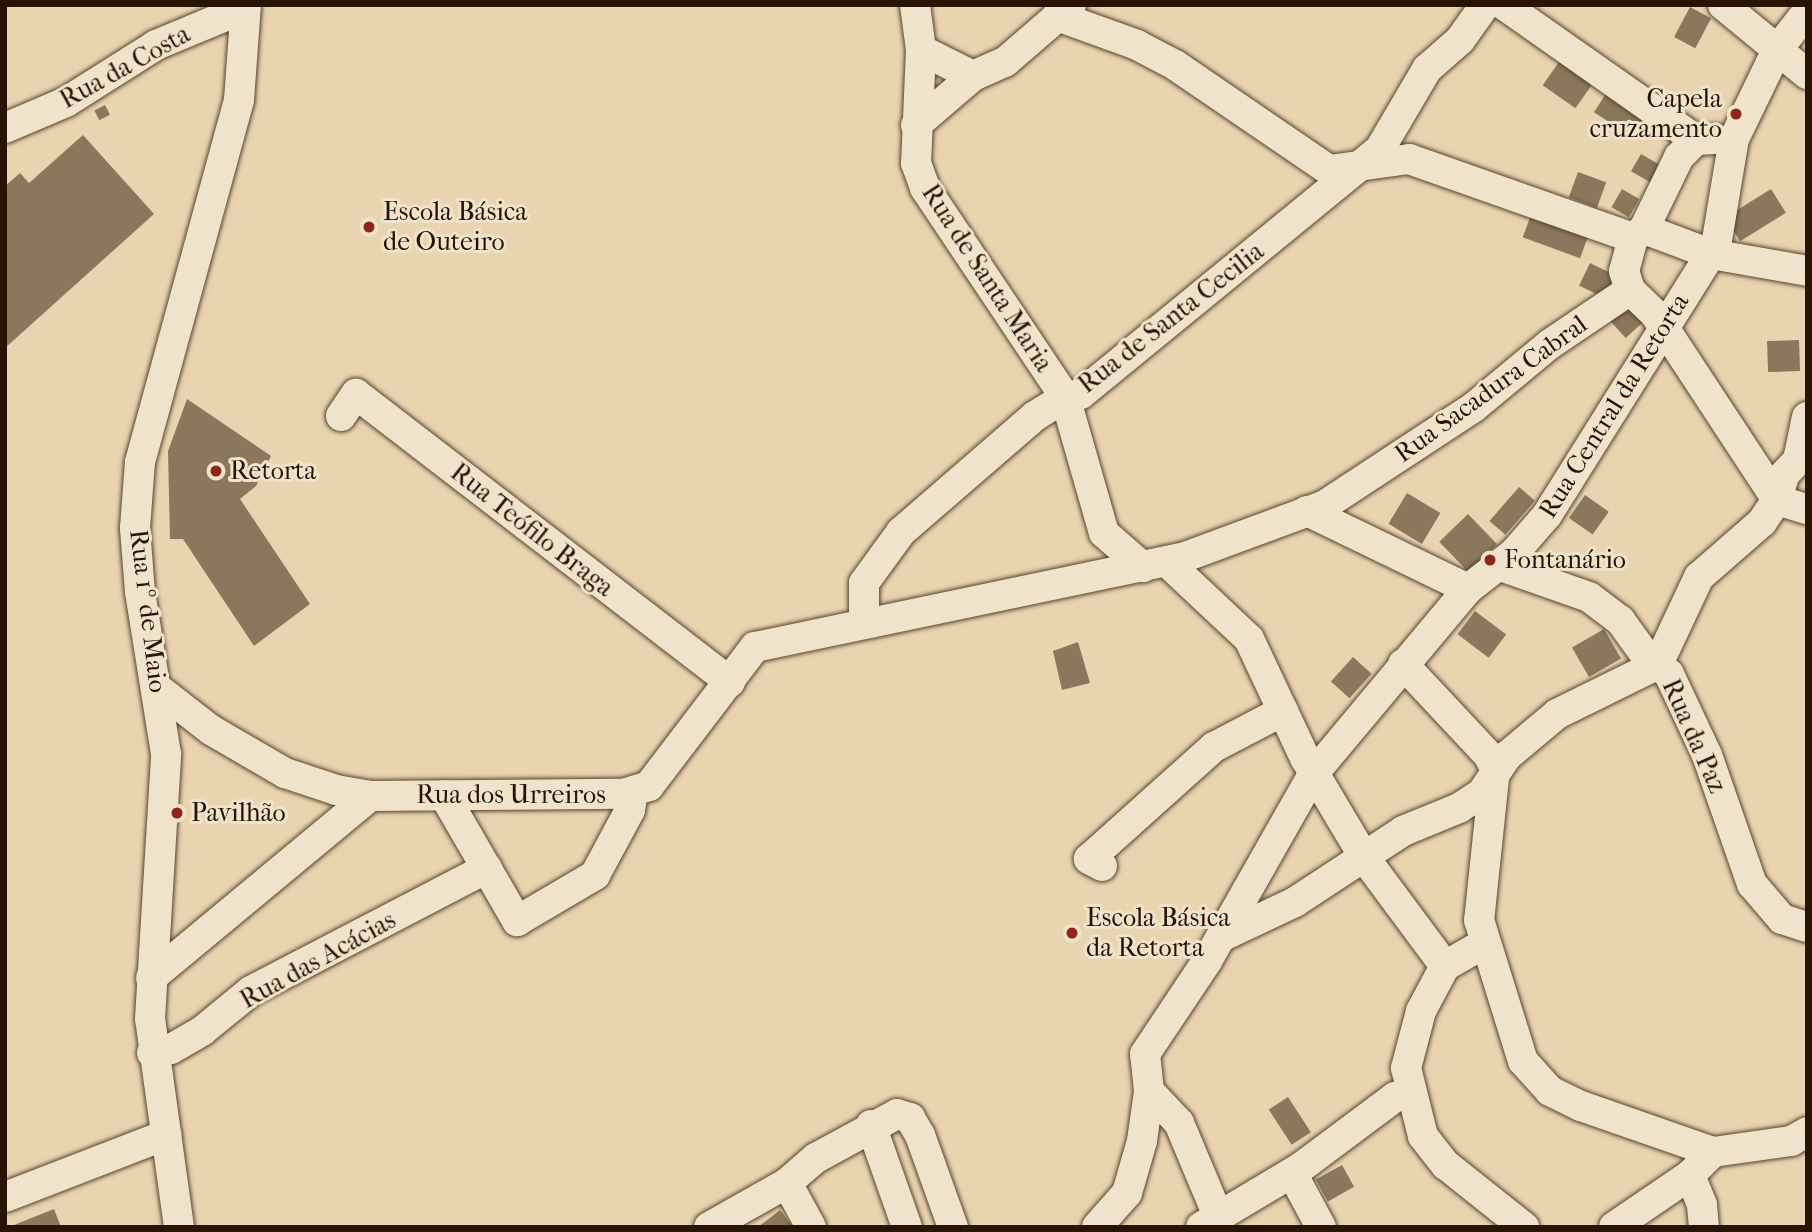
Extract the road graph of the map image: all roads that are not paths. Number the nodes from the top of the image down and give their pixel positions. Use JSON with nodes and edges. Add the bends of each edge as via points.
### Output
{"nodes":[{"id":1,"x":915,"y":5,"type":"edge"},
{"id":2,"x":1485,"y":5,"type":"edge"},
{"id":3,"x":1504,"y":5,"type":"edge"},
{"id":4,"x":1723,"y":5,"type":"edge"},
{"id":5,"x":245,"y":6,"type":"edge"},
{"id":6,"x":1064,"y":11,"type":"edge"},
{"id":7,"x":1807,"y":12,"type":"edge"},
{"id":8,"x":1754,"y":18,"type":"edge"},
{"id":9,"x":920,"y":50,"type":"junction"},
{"id":10,"x":1777,"y":50,"type":"junction"},
{"id":11,"x":1807,"y":74,"type":"edge"},
{"id":12,"x":973,"y":76,"type":"junction"},
{"id":13,"x":916,"y":125,"type":"junction"},
{"id":14,"x":5,"y":128,"type":"edge"},
{"id":15,"x":1734,"y":139,"type":"junction"},
{"id":16,"x":1696,"y":140,"type":"junction"},
{"id":17,"x":1358,"y":165,"type":"junction"},
{"id":18,"x":1639,"y":233,"type":"junction"},
{"id":19,"x":1711,"y":254,"type":"junction"},
{"id":20,"x":1807,"y":271,"type":"edge"},
{"id":21,"x":1630,"y":290,"type":"junction"},
{"id":22,"x":1661,"y":328,"type":"junction"},
{"id":23,"x":1065,"y":397,"type":"junction"},
{"id":24,"x":341,"y":416,"type":"dead end"},
{"id":25,"x":1807,"y":417,"type":"edge"},
{"id":26,"x":1777,"y":500,"type":"junction"},
{"id":27,"x":1807,"y":509,"type":"edge"},
{"id":28,"x":1307,"y":511,"type":"junction"},
{"id":29,"x":1155,"y":564,"type":"junction"},
{"id":30,"x":1498,"y":565,"type":"junction"},
{"id":31,"x":1468,"y":589,"type":"junction"},
{"id":32,"x":864,"y":623,"type":"junction"},
{"id":33,"x":1403,"y":664,"type":"junction"},
{"id":34,"x":1658,"y":664,"type":"junction"},
{"id":35,"x":730,"y":682,"type":"junction"},
{"id":36,"x":157,"y":688,"type":"junction"},
{"id":37,"x":1283,"y":711,"type":"junction"},
{"id":38,"x":1495,"y":769,"type":"junction"},
{"id":39,"x":1314,"y":773,"type":"junction"},
{"id":40,"x":633,"y":791,"type":"junction"},
{"id":41,"x":444,"y":795,"type":"junction"},
{"id":42,"x":370,"y":796,"type":"junction"},
{"id":43,"x":1364,"y":857,"type":"junction"},
{"id":44,"x":1102,"y":866,"type":"dead end"},
{"id":45,"x":486,"y":868,"type":"junction"},
{"id":46,"x":1807,"y":927,"type":"edge"},
{"id":47,"x":1221,"y":937,"type":"junction"},
{"id":48,"x":1485,"y":943,"type":"junction"},
{"id":49,"x":1445,"y":966,"type":"junction"},
{"id":50,"x":151,"y":978,"type":"junction"},
{"id":51,"x":152,"y":1053,"type":"junction"},
{"id":52,"x":1149,"y":1091,"type":"junction"},
{"id":53,"x":1410,"y":1093,"type":"junction"},
{"id":54,"x":871,"y":1125,"type":"junction"},
{"id":55,"x":1807,"y":1132,"type":"edge"},
{"id":56,"x":166,"y":1135,"type":"junction"},
{"id":57,"x":1713,"y":1152,"type":"junction"},
{"id":58,"x":1292,"y":1173,"type":"junction"},
{"id":59,"x":1690,"y":1175,"type":"junction"},
{"id":60,"x":787,"y":1183,"type":"junction"},
{"id":61,"x":5,"y":1197,"type":"edge"},
{"id":62,"x":1210,"y":1222,"type":"edge"},
{"id":63,"x":717,"y":1225,"type":"edge"},
{"id":64,"x":179,"y":1227,"type":"edge"},
{"id":65,"x":811,"y":1227,"type":"edge"},
{"id":66,"x":907,"y":1227,"type":"edge"},
{"id":67,"x":953,"y":1227,"type":"edge"},
{"id":68,"x":1097,"y":1227,"type":"edge"},
{"id":69,"x":1321,"y":1227,"type":"edge"},
{"id":70,"x":1524,"y":1227,"type":"edge"},
{"id":71,"x":1614,"y":1227,"type":"edge"},
{"id":72,"x":1704,"y":1227,"type":"edge"}],
"edges":[{"from":1,"to":9,"type":"street","name":"Rua de Santa Maria"},
{"from":2,"to":17,"type":"street","name":"Rua de Santa Cecilia","via":[[1460,40],[1427,69],[1380,149]]},
{"from":3,"to":16,"type":"street"},
{"from":4,"to":8,"type":"street"},
{"from":5,"to":14,"type":"street","name":"Rua da Costa","via":[[156,45],[65,102]]},
{"from":5,"to":36,"type":"street","name":"Rua 1º de Maio","via":[[239,100],[141,462],[137,554]]},
{"from":6,"to":12,"type":"street","via":[[1005,61]]},
{"from":6,"to":17,"type":"street","via":[[1175,65],[1329,170]]},
{"from":7,"to":10,"type":"street","name":"Rua Central da Retorta"},
{"from":8,"to":10,"type":"street"},
{"from":9,"to":12,"type":"street"},
{"from":9,"to":13,"type":"street","name":"Rua de Santa Maria"},
{"from":10,"to":11,"type":"street"},
{"from":10,"to":15,"type":"street","name":"Rua Central da Retorta"},
{"from":12,"to":13,"type":"street"},
{"from":13,"to":23,"type":"street","name":"Rua de Santa Maria","via":[[916,163],[925,188]]},
{"from":15,"to":16,"type":"street"},
{"from":15,"to":19,"type":"street","name":"Rua Central da Retorta"},
{"from":16,"to":18,"type":"street","via":[[1679,157]]},
{"from":17,"to":18,"type":"street","via":[[1409,159]]},
{"from":17,"to":23,"type":"street","name":"Rua de Santa Cecilia","via":[[1136,351],[1081,394]]},
{"from":18,"to":19,"type":"street"},
{"from":18,"to":21,"type":"street","via":[[1623,271]]},
{"from":19,"to":20,"type":"street"},
{"from":19,"to":22,"type":"street","name":"Rua Central da Retorta"},
{"from":21,"to":22,"type":"street","via":[[1655,314]]},
{"from":21,"to":28,"type":"street","name":"Rua Sacadura Cabral","via":[[1550,344],[1474,407],[1325,505]]},
{"from":22,"to":26,"type":"street"},
{"from":22,"to":30,"type":"street","name":"Rua Central da Retorta","via":[[1548,515]]},
{"from":23,"to":29,"type":"street","name":"Rua de Santa Maria","via":[[1104,533]]},
{"from":23,"to":32,"type":"street","name":"Rua de Santa Cecilia","via":[[1035,416],[901,532],[864,583]]},
{"from":24,"to":35,"type":"street","name":"Rua Teófilo Braga","via":[[356,394]]},
{"from":25,"to":26,"type":"street","via":[[1798,460],[1784,475]]},
{"from":26,"to":27,"type":"street"},
{"from":26,"to":34,"type":"street","via":[[1762,522],[1699,577]]},
{"from":28,"to":29,"type":"street","name":"Rua Sacadura Cabral"},
{"from":28,"to":31,"type":"street"},
{"from":29,"to":32,"type":"street","name":"Rua Sacadura Cabral"},
{"from":29,"to":37,"type":"street","name":"Rua de Santa Maria","via":[[1249,639]]},
{"from":30,"to":31,"type":"street","name":"Rua Central da Retorta"},
{"from":30,"to":34,"type":"street","name":"Rua da Paz","via":[[1589,597],[1619,620],[1646,656]]},
{"from":31,"to":33,"type":"street","name":"Rua Central da Retorta"},
{"from":32,"to":35,"type":"street","name":"Rua dos Urreiros","via":[[755,647]]},
{"from":33,"to":38,"type":"street","via":[[1489,756]]},
{"from":33,"to":39,"type":"street","name":"Rua Central da Retorta"},
{"from":34,"to":38,"type":"street","via":[[1557,713]]},
{"from":34,"to":46,"type":"street","name":"Rua da Paz","via":[[1669,674],[1707,755],[1752,884],[1782,919]]},
{"from":35,"to":40,"type":"street","name":"Rua dos Urreiros","via":[[649,786]]},
{"from":36,"to":42,"type":"street","name":"Rua dos Urreiros","via":[[211,730],[285,773]]},
{"from":36,"to":50,"type":"street","name":"Rua 1º de Maio","via":[[166,754]]},
{"from":37,"to":39,"type":"street","name":"Rua de Santa Maria"},
{"from":37,"to":44,"type":"street","via":[[1214,747],[1089,859]]},
{"from":38,"to":43,"type":"street","via":[[1482,793],[1459,808],[1403,831]]},
{"from":38,"to":48,"type":"street","via":[[1479,920]]},
{"from":39,"to":43,"type":"street","name":"Rua de Santa Maria"},
{"from":39,"to":47,"type":"street","name":"Rua Central da Retorta"},
{"from":40,"to":41,"type":"street","name":"Rua dos Urreiros"},
{"from":40,"to":45,"type":"street","via":[[630,810],[595,874],[517,921]]},
{"from":41,"to":42,"type":"street","name":"Rua dos Urreiros"},
{"from":41,"to":45,"type":"street"},
{"from":42,"to":50,"type":"street"},
{"from":43,"to":47,"type":"street","via":[[1295,902]]},
{"from":43,"to":49,"type":"street","name":"Rua de Santa Maria"},
{"from":45,"to":51,"type":"street","name":"Rua das Acácias","via":[[251,991],[202,1031],[171,1049]]},
{"from":47,"to":52,"type":"street","name":"Rua Central da Retorta","via":[[1145,1054]]},
{"from":48,"to":49,"type":"street"},
{"from":48,"to":57,"type":"street","via":[[1523,1060],[1550,1091],[1581,1107]]},
{"from":49,"to":53,"type":"street","via":[[1421,1011],[1406,1068]]},
{"from":50,"to":51,"type":"street","name":"Rua 1º de Maio"},
{"from":51,"to":56,"type":"street","name":"Rua 1º de Maio"},
{"from":52,"to":62,"type":"street","via":[[1179,1124]]},
{"from":52,"to":68,"type":"street","name":"Rua Central da Retorta","via":[[1142,1141],[1127,1193]]},
{"from":53,"to":58,"type":"street","via":[[1395,1097]]},
{"from":53,"to":70,"type":"street","via":[[1423,1136],[1446,1165]]},
{"from":54,"to":60,"type":"street","via":[[816,1158]]},
{"from":54,"to":66,"type":"street"},
{"from":54,"to":67,"type":"street","via":[[897,1114],[910,1118]]},
{"from":55,"to":57,"type":"street","via":[[1791,1141]]},
{"from":56,"to":61,"type":"street"},
{"from":56,"to":64,"type":"street","name":"Rua 1º de Maio"},
{"from":57,"to":59,"type":"street"},
{"from":58,"to":62,"type":"street"},
{"from":58,"to":69,"type":"street"},
{"from":59,"to":71,"type":"street"},
{"from":59,"to":72,"type":"street","via":[[1702,1205]]},
{"from":60,"to":63,"type":"street"},
{"from":60,"to":65,"type":"street"}]}
